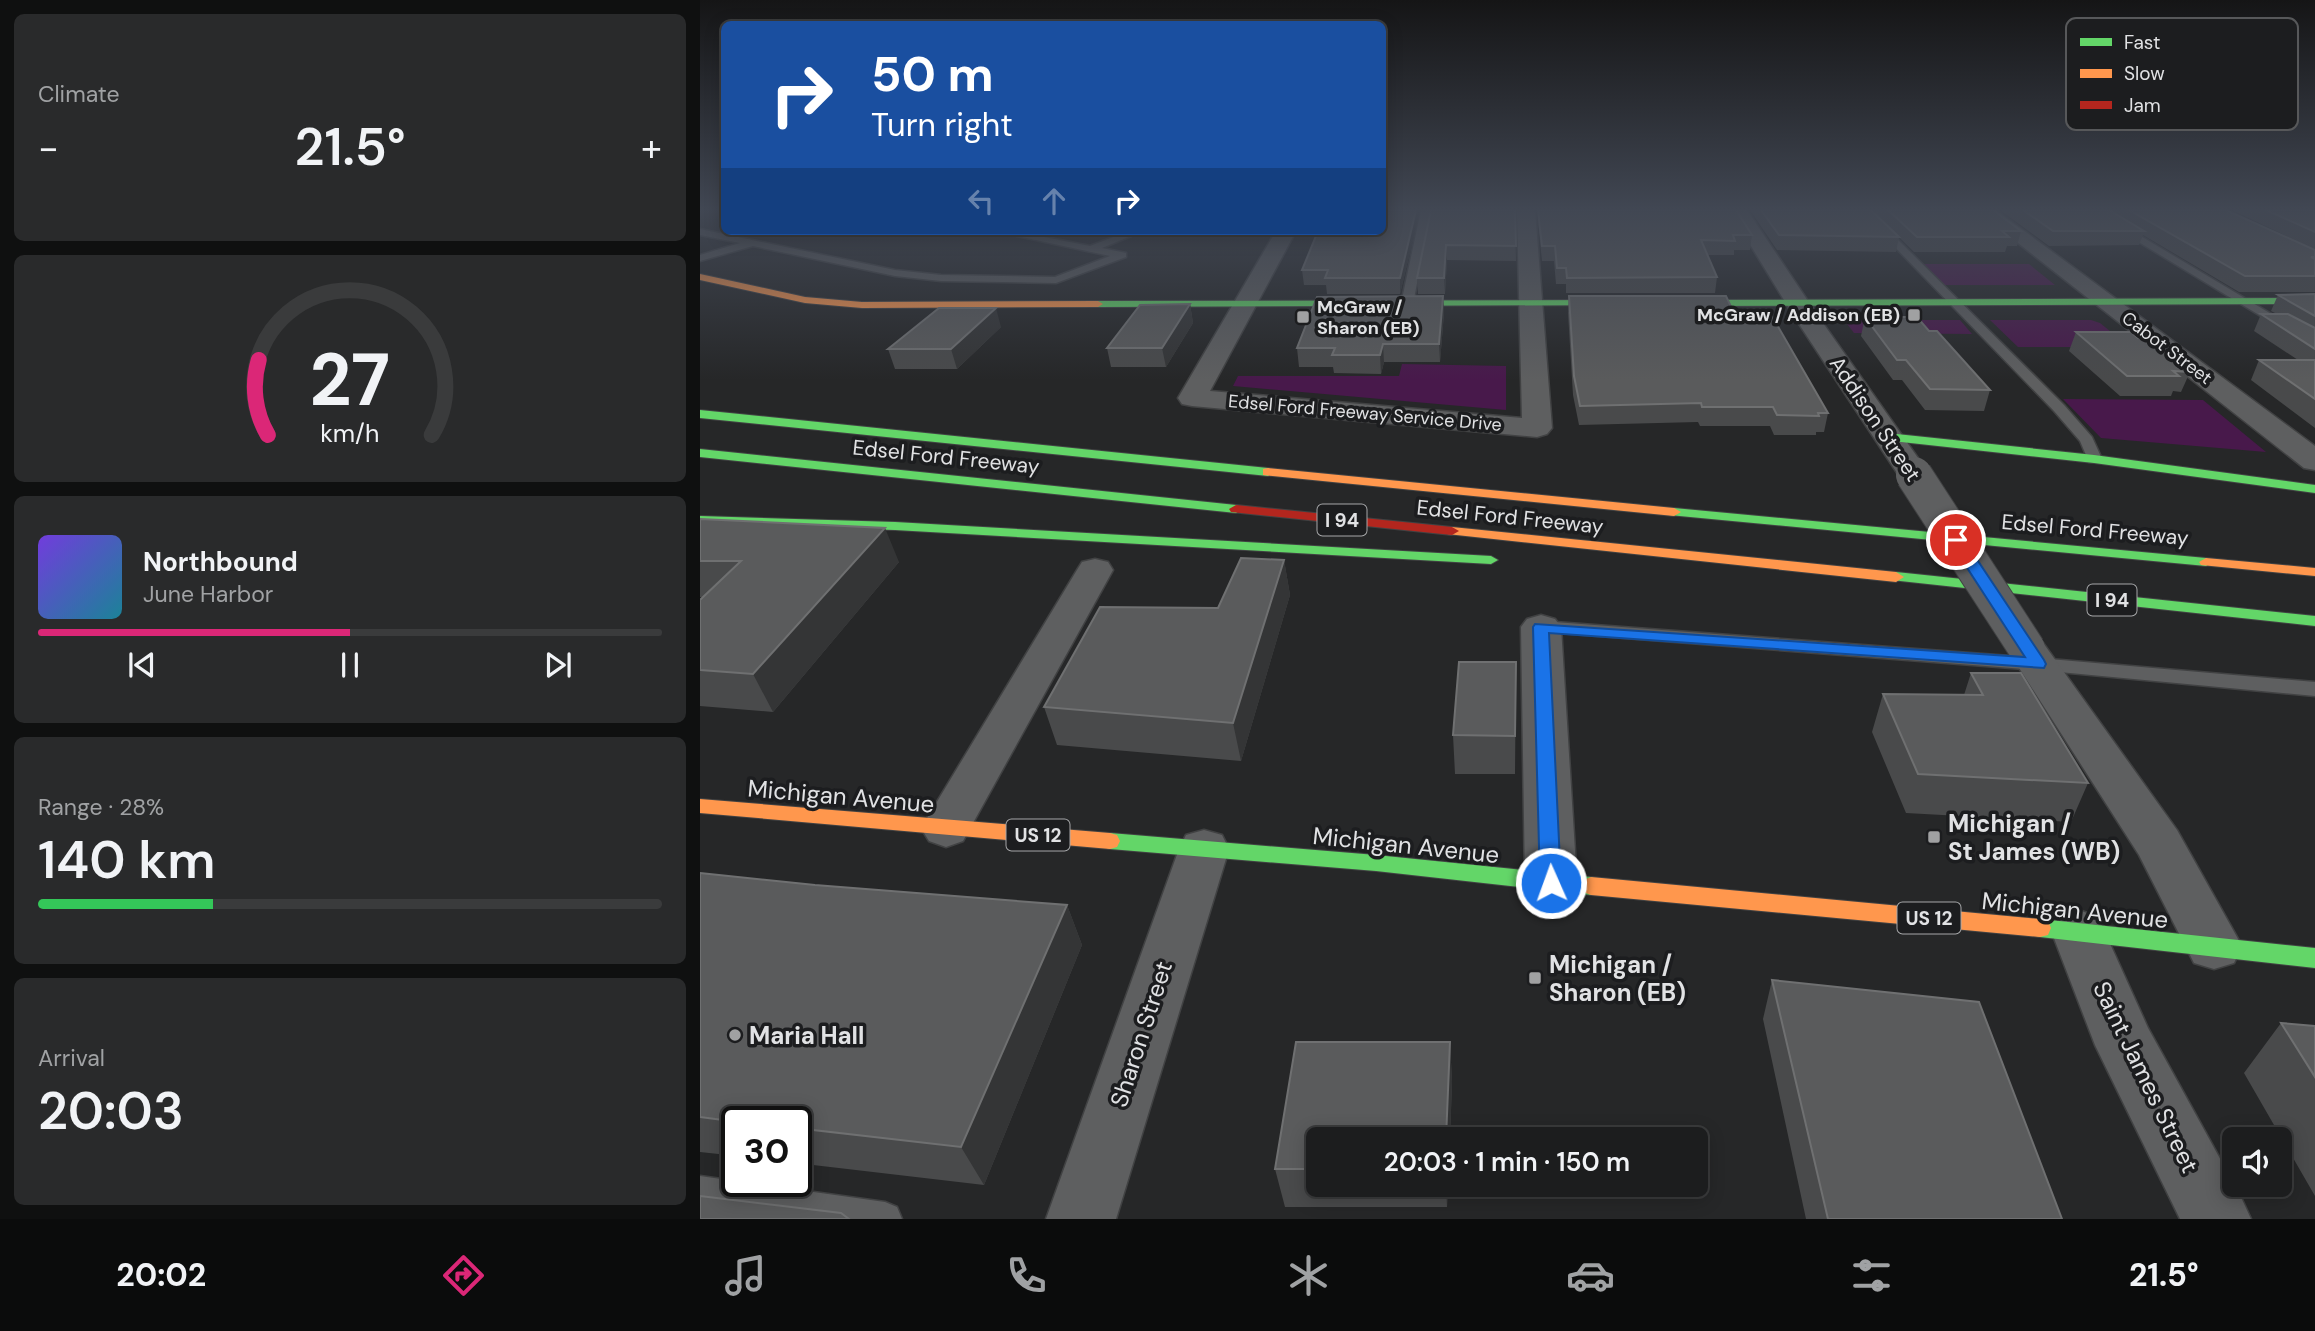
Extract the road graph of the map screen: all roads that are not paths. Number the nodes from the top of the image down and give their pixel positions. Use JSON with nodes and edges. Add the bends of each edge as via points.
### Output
{"nodes":[{"id":1,"x":866,"y":267,"type":"edge"},
{"id":2,"x":1091,"y":267,"type":"edge"},
{"id":3,"x":1266,"y":267,"type":"edge"},
{"id":4,"x":1415,"y":267,"type":"edge"},
{"id":5,"x":1529,"y":267,"type":"edge"},
{"id":6,"x":1774,"y":267,"type":"edge"},
{"id":7,"x":1919,"y":267,"type":"edge"},
{"id":8,"x":2060,"y":267,"type":"edge"},
{"id":9,"x":2185,"y":267,"type":"edge"},
{"id":10,"x":700,"y":277,"type":"edge"},
{"id":11,"x":2242,"y":301,"type":"junction"},
{"id":12,"x":2315,"y":301,"type":"edge"},
{"id":13,"x":1954,"y":302,"type":"junction"},
{"id":14,"x":2107,"y":302,"type":"junction"},
{"id":15,"x":1531,"y":303,"type":"junction"},
{"id":16,"x":1797,"y":303,"type":"junction"},
{"id":17,"x":1245,"y":304,"type":"junction"},
{"id":18,"x":1407,"y":304,"type":"junction"},
{"id":19,"x":2315,"y":345,"type":"edge"},
{"id":20,"x":700,"y":414,"type":"edge"},
{"id":21,"x":1887,"y":437,"type":"junction"},
{"id":22,"x":700,"y":455,"type":"edge"},
{"id":23,"x":2094,"y":459,"type":"junction"},
{"id":24,"x":2315,"y":461,"type":"edge"},
{"id":25,"x":2315,"y":489,"type":"edge"},
{"id":26,"x":700,"y":520,"type":"edge"},
{"id":27,"x":1502,"y":561,"type":"dead end"},
{"id":28,"x":1095,"y":570,"type":"dead end"},
{"id":29,"x":2315,"y":572,"type":"edge"},
{"id":30,"x":1909,"y":580,"type":"junction"},
{"id":31,"x":1798,"y":583,"type":"dead end"},
{"id":32,"x":2315,"y":621,"type":"edge"},
{"id":33,"x":1541,"y":627,"type":"joint"},
{"id":34,"x":2032,"y":656,"type":"junction"},
{"id":35,"x":2315,"y":689,"type":"edge"},
{"id":36,"x":700,"y":806,"type":"edge"},
{"id":37,"x":946,"y":828,"type":"junction"},
{"id":38,"x":1204,"y":849,"type":"junction"},
{"id":39,"x":1551,"y":883,"type":"junction"},
{"id":40,"x":2079,"y":933,"type":"junction"},
{"id":41,"x":2214,"y":946,"type":"junction"},
{"id":42,"x":2315,"y":958,"type":"edge"},
{"id":43,"x":700,"y":1193,"type":"edge"},
{"id":44,"x":885,"y":1219,"type":"edge"},
{"id":45,"x":1081,"y":1219,"type":"edge"},
{"id":46,"x":2216,"y":1219,"type":"edge"}],
"edges":[{"from":1,"to":2,"type":"lane","via":[[979,279],[1056,280]]},
{"from":3,"to":17,"type":"street"},
{"from":4,"to":18,"type":"lane"},
{"from":5,"to":15,"type":"street"},
{"from":6,"to":16,"type":"street","name":"Addison Street"},
{"from":7,"to":13,"type":"lane"},
{"from":8,"to":14,"type":"street","name":"Cabot Street"},
{"from":9,"to":11,"type":"lane"},
{"from":10,"to":17,"type":"main road","via":[[834,304]]},
{"from":11,"to":12,"type":"main road"},
{"from":11,"to":14,"type":"main road"},
{"from":11,"to":19,"type":"lane"},
{"from":13,"to":14,"type":"main road"},
{"from":13,"to":16,"type":"main road"},
{"from":13,"to":23,"type":"lane","via":[[2059,408],[2087,440]]},
{"from":14,"to":24,"type":"street","name":"Cabot Street"},
{"from":15,"to":16,"type":"main road"},
{"from":15,"to":17,"type":"street","name":"Edsel Ford Freeway Service Drive","via":[[1537,428],[1192,398]]},
{"from":15,"to":18,"type":"main road"},
{"from":16,"to":21,"type":"street","name":"Addison Street"},
{"from":17,"to":18,"type":"main road"},
{"from":20,"to":29,"type":"main road","name":"Edsel Ford Freeway","number":"I 94"},
{"from":21,"to":23,"type":"main road"},
{"from":21,"to":34,"type":"street","name":"Addison Street","bridge":true},
{"from":22,"to":30,"type":"main road","name":"Edsel Ford Freeway","number":"I 94"},
{"from":23,"to":25,"type":"main road"},
{"from":26,"to":27,"type":"main road","via":[[923,527]]},
{"from":28,"to":37,"type":"street"},
{"from":30,"to":31,"type":"main road"},
{"from":30,"to":32,"type":"main road","name":"Edsel Ford Freeway","number":"I 94"},
{"from":33,"to":34,"type":"lane"},
{"from":33,"to":39,"type":"street"},
{"from":34,"to":35,"type":"lane"},
{"from":34,"to":41,"type":"street","name":"Addison Street","via":[[2159,844]]},
{"from":36,"to":37,"type":"main road","name":"Michigan Avenue","number":"US 12"},
{"from":37,"to":38,"type":"main road","name":"Michigan Avenue","number":"US 12"},
{"from":38,"to":39,"type":"main road","name":"Michigan Avenue","number":"US 12"},
{"from":38,"to":45,"type":"street","name":"Sharon Street"},
{"from":39,"to":40,"type":"main road","name":"Michigan Avenue","number":"US 12"},
{"from":40,"to":41,"type":"main road","name":"Michigan Avenue","number":"US 12"},
{"from":40,"to":46,"type":"street","name":"Saint James Street","via":[[2125,1045]]},
{"from":41,"to":42,"type":"main road","name":"Michigan Avenue","number":"US 12"},
{"from":43,"to":44,"type":"lane"}]}
